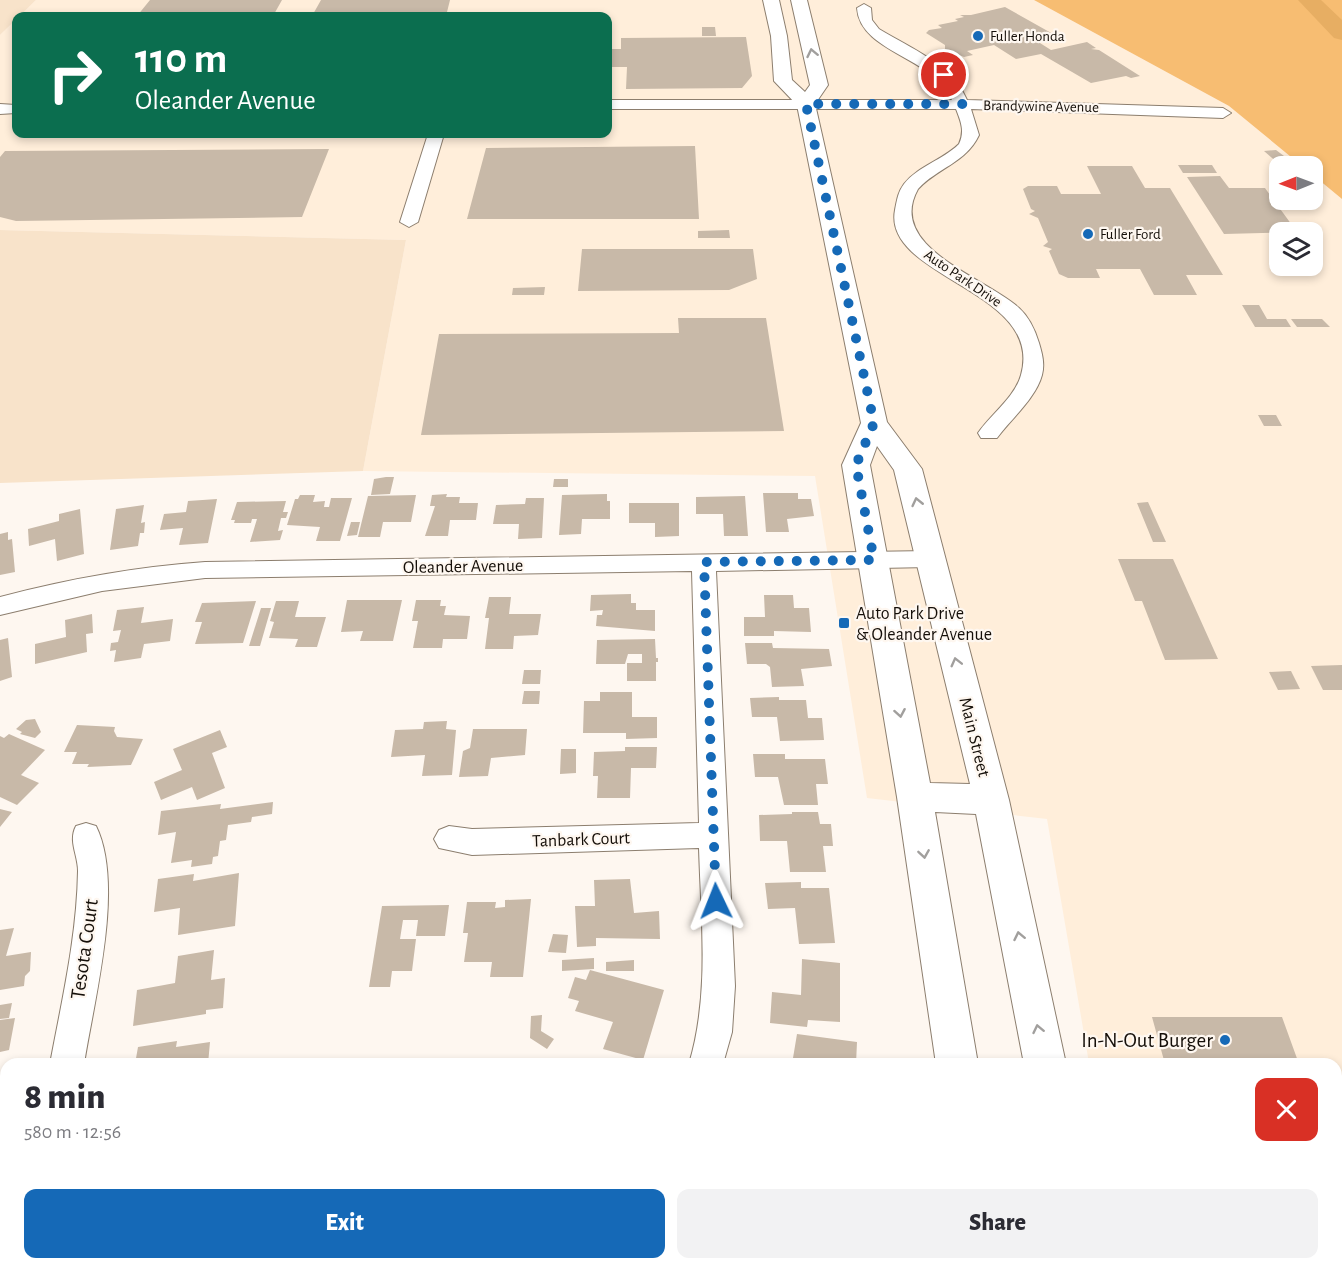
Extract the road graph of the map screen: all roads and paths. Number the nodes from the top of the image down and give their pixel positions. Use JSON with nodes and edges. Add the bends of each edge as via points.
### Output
{"nodes":[{"id":1,"x":771,"y":0,"type":"edge"},
{"id":2,"x":799,"y":0,"type":"edge"},
{"id":3,"x":864,"y":8,"type":"dead end"},
{"id":4,"x":806,"y":104,"type":"junction"},
{"id":5,"x":963,"y":104,"type":"junction"},
{"id":6,"x":612,"y":105,"type":"edge"},
{"id":7,"x":1223,"y":113,"type":"dead end"},
{"id":8,"x":435,"y":138,"type":"edge"},
{"id":9,"x":409,"y":222,"type":"dead end"},
{"id":10,"x":874,"y":423,"type":"junction"},
{"id":11,"x":989,"y":433,"type":"dead end"},
{"id":12,"x":930,"y":559,"type":"junction"},
{"id":13,"x":874,"y":560,"type":"junction"},
{"id":14,"x":704,"y":562,"type":"junction"},
{"id":15,"x":0,"y":606,"type":"edge"},
{"id":16,"x":915,"y":797,"type":"junction"},
{"id":17,"x":991,"y":800,"type":"junction"},
{"id":18,"x":86,"y":835,"type":"dead end"},
{"id":19,"x":713,"y":835,"type":"junction"},
{"id":20,"x":449,"y":839,"type":"dead end"},
{"id":21,"x":68,"y":1058,"type":"edge"},
{"id":22,"x":708,"y":1058,"type":"edge"},
{"id":23,"x":956,"y":1058,"type":"edge"},
{"id":24,"x":1044,"y":1058,"type":"edge"}],
"edges":[{"from":1,"to":4,"type":"main road","via":[[780,36],[783,81]]},
{"from":4,"to":2,"type":"main road","one_way":true,"via":[[819,85]]},
{"from":3,"to":5,"type":"street","name":"Auto Park Drive","via":[[865,21],[874,32],[944,75]]},
{"from":4,"to":5,"type":"street","name":"Brandywine Avenue"},
{"from":4,"to":6,"type":"street","name":"Brandywine Avenue"},
{"from":4,"to":10,"type":"main road","name":"Main Street"},
{"from":5,"to":7,"type":"street","name":"Brandywine Avenue"},
{"from":5,"to":11,"type":"street","name":"Auto Park Drive","via":[[971,129],[966,146],[907,192],[901,213],[906,233],[918,248],[949,272],[979,286],[1013,314],[1027,334],[1033,355],[1031,377]]},
{"from":8,"to":9,"type":"street"},
{"from":12,"to":10,"type":"main road","name":"Main Street","one_way":true,"via":[[909,469]]},
{"from":10,"to":13,"type":"main road","via":[[856,465]]},
{"from":12,"to":13,"type":"street","name":"Oleander Avenue"},
{"from":17,"to":12,"type":"main road","name":"Main Street","one_way":true},
{"from":13,"to":14,"type":"street","name":"Oleander Avenue"},
{"from":13,"to":16,"type":"main road","one_way":true},
{"from":14,"to":15,"type":"street","name":"Oleander Avenue","via":[[205,570],[91,584]]},
{"from":14,"to":19,"type":"street"},
{"from":16,"to":17,"type":"main road"},
{"from":16,"to":23,"type":"main road","one_way":true},
{"from":24,"to":17,"type":"main road","name":"Main Street","one_way":true},
{"from":18,"to":21,"type":"street","name":"Tesota Court","via":[[93,867],[92,918]]},
{"from":19,"to":20,"type":"street","name":"Tanbark Court","via":[[472,842]]},
{"from":19,"to":22,"type":"street","via":[[719,986],[715,1032]]}]}
